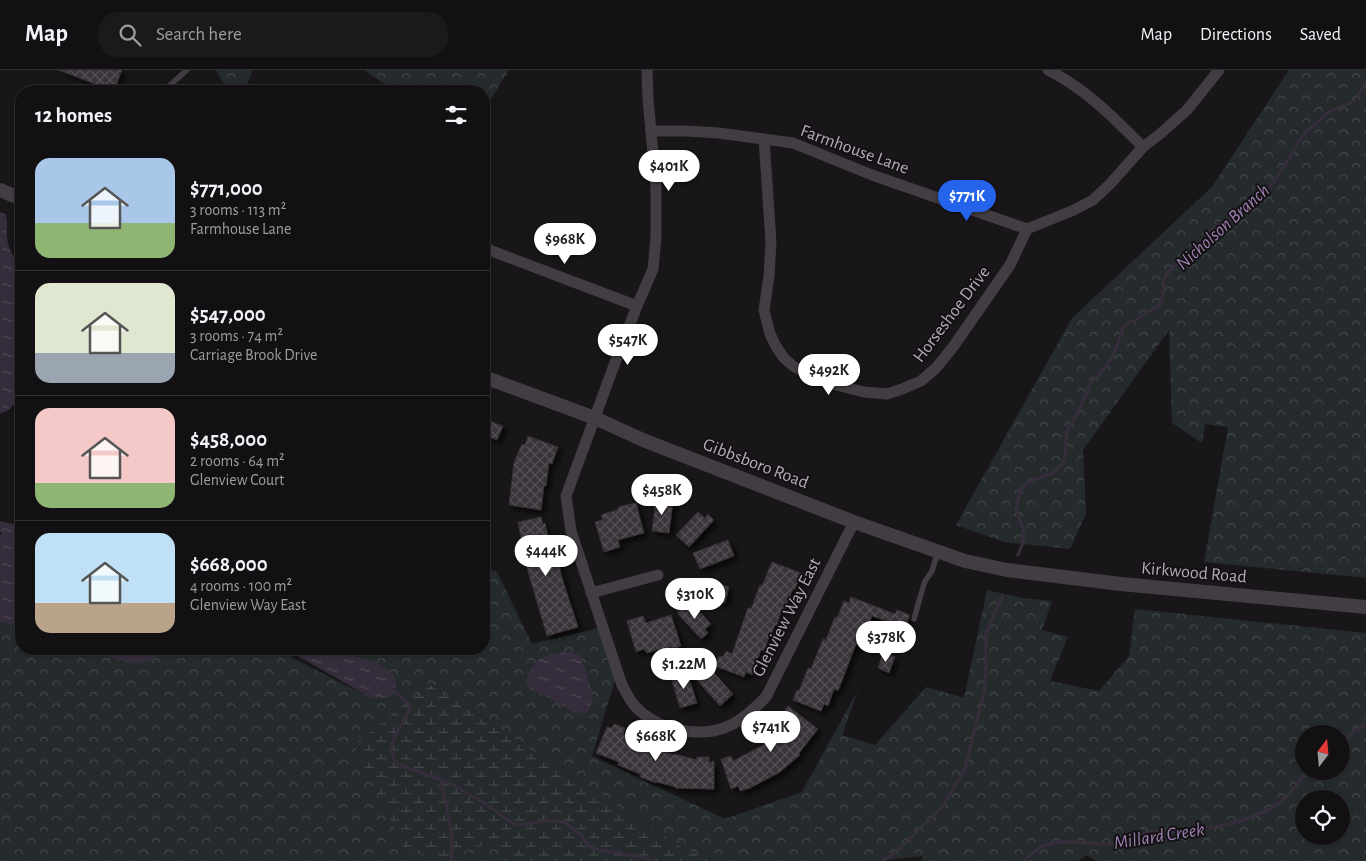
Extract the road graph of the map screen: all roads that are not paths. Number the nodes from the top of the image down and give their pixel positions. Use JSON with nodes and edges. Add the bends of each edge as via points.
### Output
{"nodes":[{"id":1,"x":187,"y":70,"type":"edge"},
{"id":2,"x":647,"y":70,"type":"edge"},
{"id":3,"x":1048,"y":70,"type":"edge"},
{"id":4,"x":1219,"y":70,"type":"edge"},
{"id":5,"x":170,"y":85,"type":"edge"},
{"id":6,"x":651,"y":131,"type":"junction"},
{"id":7,"x":764,"y":139,"type":"junction"},
{"id":8,"x":1142,"y":147,"type":"junction"},
{"id":9,"x":0,"y":190,"type":"edge"},
{"id":10,"x":15,"y":196,"type":"edge"},
{"id":11,"x":1027,"y":229,"type":"junction"},
{"id":12,"x":490,"y":250,"type":"edge"},
{"id":13,"x":637,"y":306,"type":"junction"},
{"id":14,"x":490,"y":379,"type":"edge"},
{"id":15,"x":595,"y":418,"type":"junction"},
{"id":16,"x":854,"y":522,"type":"junction"},
{"id":17,"x":938,"y":552,"type":"junction"},
{"id":18,"x":1019,"y":571,"type":"joint"},
{"id":19,"x":658,"y":575,"type":"dead end"},
{"id":20,"x":591,"y":592,"type":"junction"},
{"id":21,"x":1366,"y":607,"type":"edge"},
{"id":22,"x":914,"y":619,"type":"dead end"}],
"edges":[{"from":1,"to":5,"type":"lane"},
{"from":2,"to":6,"type":"street","name":"Glenview Way East"},
{"from":3,"to":8,"type":"street","via":[[1080,89]]},
{"from":4,"to":8,"type":"street","via":[[1186,110]]},
{"from":6,"to":7,"type":"street","name":"Farmhouse Lane","via":[[711,132]]},
{"from":6,"to":13,"type":"street","name":"Glenview Way East","via":[[656,238],[653,270]]},
{"from":7,"to":11,"type":"street","name":"Farmhouse Lane","via":[[793,143]]},
{"from":7,"to":11,"type":"street","name":"Horseshoe Drive","via":[[771,242],[764,310],[770,334],[776,348],[793,366],[833,384],[886,394],[921,381],[953,347],[1010,265]]},
{"from":8,"to":11,"type":"street","via":[[1093,200]]},
{"from":9,"to":10,"type":"street"},
{"from":12,"to":13,"type":"street"},
{"from":13,"to":15,"type":"street","name":"Glenview Way East"},
{"from":14,"to":15,"type":"street","name":"Gibbsboro Road"},
{"from":15,"to":16,"type":"street","name":"Gibbsboro Road","via":[[642,440]]},
{"from":15,"to":20,"type":"street","name":"Glenview Way East","via":[[566,496],[571,531]]},
{"from":16,"to":17,"type":"street","name":"Gibbsboro Road"},
{"from":16,"to":20,"type":"street","name":"Glenview Way East","via":[[766,697],[732,725],[710,731],[684,732],[665,726],[648,718],[633,705],[622,685]]},
{"from":17,"to":18,"type":"street","name":"Gibbsboro Road","via":[[965,561]]},
{"from":17,"to":22,"type":"lane"},
{"from":18,"to":21,"type":"street","name":"Kirkwood Road"},
{"from":19,"to":20,"type":"street"}]}
